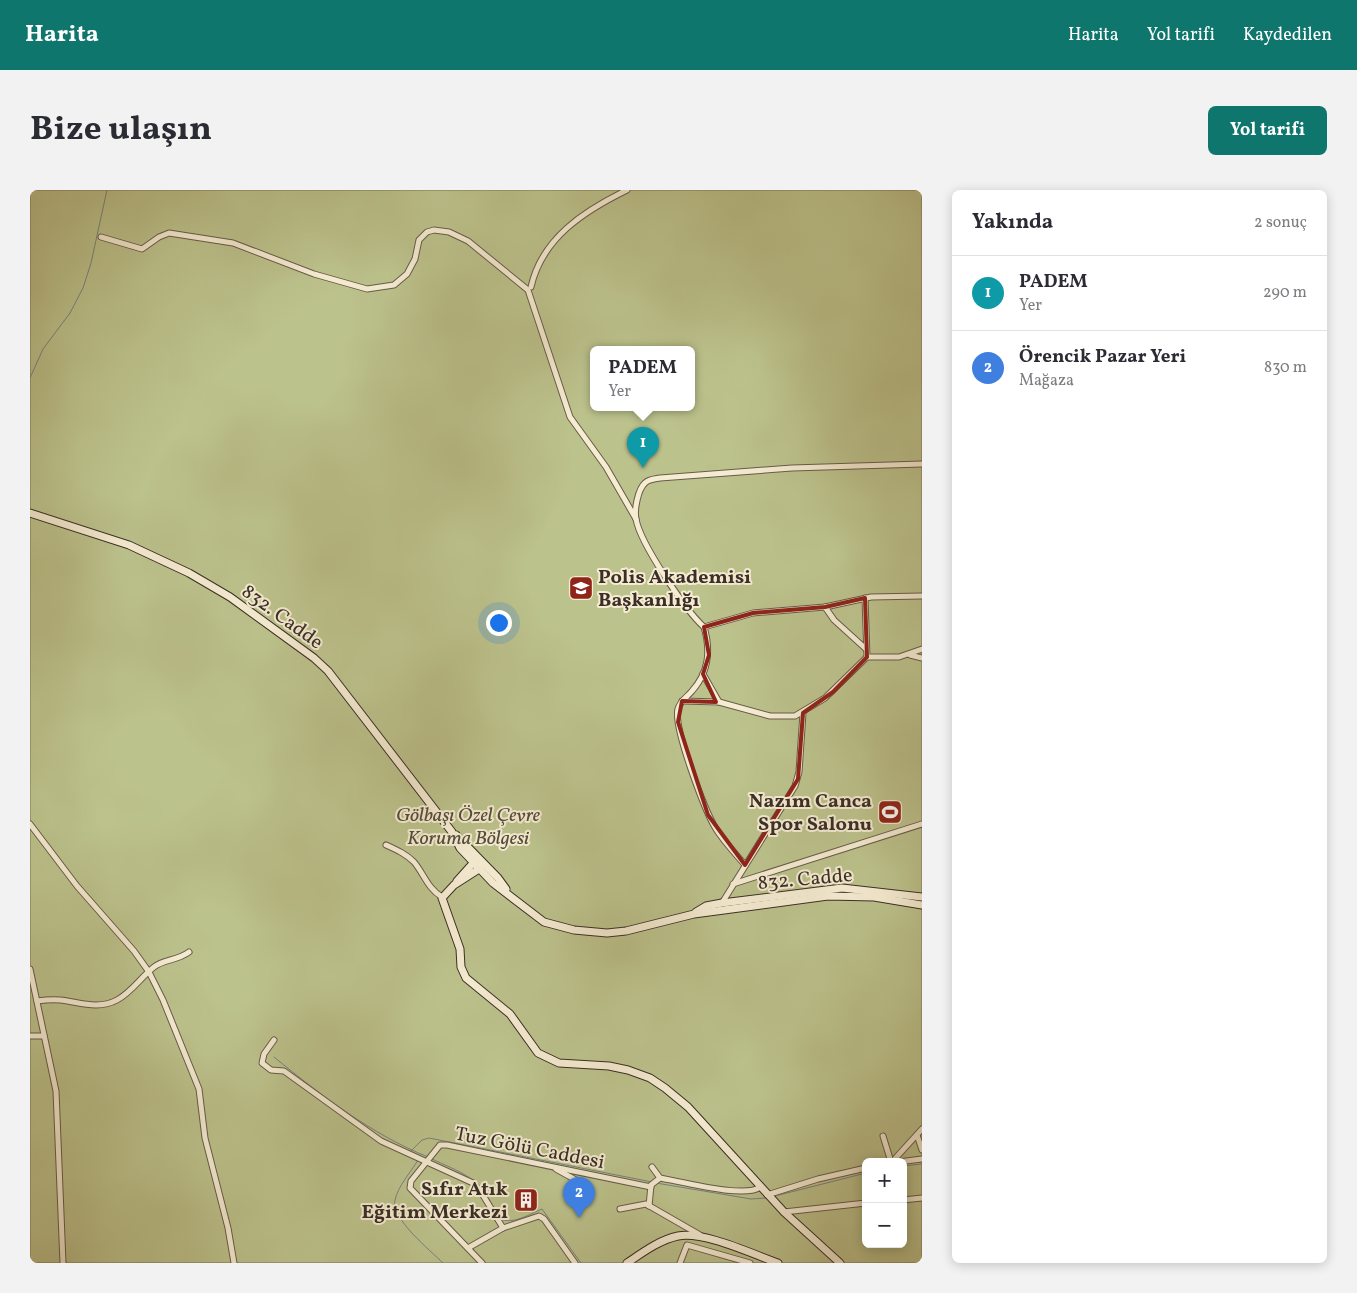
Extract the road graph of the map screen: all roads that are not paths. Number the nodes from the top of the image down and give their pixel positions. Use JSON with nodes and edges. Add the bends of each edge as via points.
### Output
{"nodes":[{"id":1,"x":627,"y":190,"type":"edge"},
{"id":2,"x":101,"y":237,"type":"dead end"},
{"id":3,"x":531,"y":286,"type":"dead end"},
{"id":4,"x":922,"y":464,"type":"edge"},
{"id":5,"x":30,"y":513,"type":"edge"},
{"id":6,"x":636,"y":519,"type":"junction"},
{"id":7,"x":922,"y":596,"type":"edge"},
{"id":8,"x":865,"y":598,"type":"junction"},
{"id":9,"x":825,"y":606,"type":"junction"},
{"id":10,"x":704,"y":627,"type":"junction"},
{"id":11,"x":866,"y":649,"type":"junction"},
{"id":12,"x":922,"y":649,"type":"edge"},
{"id":13,"x":910,"y":655,"type":"junction"},
{"id":14,"x":868,"y":658,"type":"junction"},
{"id":15,"x":922,"y":658,"type":"edge"},
{"id":16,"x":703,"y":674,"type":"junction"},
{"id":17,"x":682,"y":701,"type":"junction"},
{"id":18,"x":719,"y":702,"type":"junction"},
{"id":19,"x":804,"y":713,"type":"junction"},
{"id":20,"x":30,"y":824,"type":"edge"},
{"id":21,"x":922,"y":824,"type":"edge"},
{"id":22,"x":386,"y":845,"type":"dead end"},
{"id":23,"x":478,"y":863,"type":"junction"},
{"id":24,"x":745,"y":865,"type":"junction"},
{"id":25,"x":733,"y":884,"type":"junction"},
{"id":26,"x":442,"y":897,"type":"junction"},
{"id":27,"x":922,"y":897,"type":"edge"},
{"id":28,"x":722,"y":903,"type":"junction"},
{"id":29,"x":922,"y":905,"type":"edge"},
{"id":30,"x":694,"y":914,"type":"junction"},
{"id":31,"x":189,"y":952,"type":"dead end"},
{"id":32,"x":30,"y":969,"type":"edge"},
{"id":33,"x":149,"y":972,"type":"junction"},
{"id":34,"x":37,"y":1000,"type":"junction"},
{"id":35,"x":30,"y":1036,"type":"edge"},
{"id":36,"x":44,"y":1036,"type":"junction"},
{"id":37,"x":274,"y":1040,"type":"dead end"},
{"id":38,"x":922,"y":1129,"type":"edge"},
{"id":39,"x":917,"y":1135,"type":"junction"},
{"id":40,"x":883,"y":1136,"type":"dead end"},
{"id":41,"x":922,"y":1150,"type":"edge"},
{"id":42,"x":424,"y":1158,"type":"junction"},
{"id":43,"x":891,"y":1158,"type":"edge"},
{"id":44,"x":896,"y":1158,"type":"edge"},
{"id":45,"x":922,"y":1159,"type":"edge"},
{"id":46,"x":907,"y":1161,"type":"edge"},
{"id":47,"x":552,"y":1167,"type":"junction"},
{"id":48,"x":652,"y":1167,"type":"dead end"},
{"id":49,"x":862,"y":1169,"type":"edge"},
{"id":50,"x":654,"y":1182,"type":"junction"},
{"id":51,"x":584,"y":1184,"type":"dead end"},
{"id":52,"x":760,"y":1187,"type":"junction"},
{"id":53,"x":767,"y":1195,"type":"junction"},
{"id":54,"x":922,"y":1198,"type":"edge"},
{"id":55,"x":907,"y":1200,"type":"edge"},
{"id":56,"x":862,"y":1203,"type":"edge"},
{"id":57,"x":649,"y":1206,"type":"junction"},
{"id":58,"x":620,"y":1209,"type":"dead end"},
{"id":59,"x":784,"y":1212,"type":"junction"},
{"id":60,"x":503,"y":1228,"type":"junction"},
{"id":61,"x":708,"y":1239,"type":"junction"},
{"id":62,"x":468,"y":1248,"type":"junction"},
{"id":63,"x":733,"y":1248,"type":"junction"},
{"id":64,"x":730,"y":1257,"type":"junction"},
{"id":65,"x":63,"y":1263,"type":"edge"},
{"id":66,"x":234,"y":1263,"type":"edge"},
{"id":67,"x":482,"y":1263,"type":"edge"},
{"id":68,"x":575,"y":1263,"type":"edge"},
{"id":69,"x":626,"y":1263,"type":"edge"},
{"id":70,"x":680,"y":1263,"type":"edge"},
{"id":71,"x":750,"y":1263,"type":"edge"},
{"id":72,"x":777,"y":1263,"type":"edge"},
{"id":73,"x":840,"y":1263,"type":"edge"}],
"edges":[{"from":1,"to":3,"type":"street","via":[[587,212],[558,236],[538,263]]},
{"from":2,"to":6,"type":"street","via":[[142,249],[158,237],[169,234],[233,243],[314,274],[367,289],[394,285],[407,274],[420,240],[427,232],[440,230],[459,237],[483,252],[528,290],[570,417],[606,467]]},
{"from":4,"to":6,"type":"street","via":[[792,468],[660,478],[644,484]]},
{"from":5,"to":23,"type":"street","name":"832. Cadde","via":[[129,545],[176,566],[224,593],[314,658],[328,671]]},
{"from":6,"to":10,"type":"street","via":[[667,577]]},
{"from":7,"to":8,"type":"street"},
{"from":8,"to":9,"type":"street"},
{"from":8,"to":11,"type":"street"},
{"from":9,"to":10,"type":"street","via":[[753,613]]},
{"from":9,"to":11,"type":"street","via":[[834,620]]},
{"from":10,"to":16,"type":"street","via":[[709,655]]},
{"from":11,"to":14,"type":"street"},
{"from":12,"to":13,"type":"street"},
{"from":13,"to":14,"type":"street"},
{"from":13,"to":15,"type":"street"},
{"from":14,"to":19,"type":"street","via":[[833,692]]},
{"from":16,"to":17,"type":"street"},
{"from":16,"to":18,"type":"street"},
{"from":17,"to":18,"type":"street"},
{"from":17,"to":24,"type":"street","via":[[678,712],[679,727],[706,812],[719,834]]},
{"from":18,"to":19,"type":"street","via":[[770,716]]},
{"from":19,"to":24,"type":"street","via":[[796,786]]},
{"from":20,"to":33,"type":"street"},
{"from":21,"to":25,"type":"street"},
{"from":22,"to":26,"type":"street","via":[[402,852],[414,863],[435,893]]},
{"from":23,"to":26,"type":"street"},
{"from":23,"to":30,"type":"street","name":"832. Cadde","via":[[493,883],[544,922],[582,931],[626,931]]},
{"from":24,"to":25,"type":"street"},
{"from":25,"to":28,"type":"street"},
{"from":26,"to":52,"type":"street","via":[[460,948],[466,978],[510,1014],[538,1053],[559,1063],[628,1070],[657,1082],[688,1107]]},
{"from":27,"to":28,"type":"street","name":"832. Cadde","via":[[842,888]]},
{"from":28,"to":30,"type":"street","name":"832. Cadde","via":[[706,906]]},
{"from":29,"to":30,"type":"street","name":"832. Cadde","via":[[840,895]]},
{"from":31,"to":33,"type":"street","via":[[178,960],[160,963]]},
{"from":32,"to":34,"type":"street"},
{"from":33,"to":34,"type":"street","via":[[117,1000],[103,1005]]},
{"from":33,"to":66,"type":"street","via":[[199,1089],[205,1138]]},
{"from":34,"to":36,"type":"street"},
{"from":35,"to":36,"type":"street"},
{"from":36,"to":65,"type":"street","via":[[56,1091]]},
{"from":37,"to":42,"type":"street","via":[[262,1057],[266,1068],[284,1072],[374,1137]]},
{"from":38,"to":39,"type":"street"},
{"from":39,"to":41,"type":"street"},
{"from":39,"to":44,"type":"street"},
{"from":40,"to":43,"type":"street"},
{"from":42,"to":47,"type":"street","name":"Tuz Gölü Caddesi","via":[[438,1147],[447,1145]]},
{"from":42,"to":60,"type":"street","via":[[477,1186]]},
{"from":42,"to":62,"type":"street","name":"Tuz Gölü Caddesi","via":[[410,1188]]},
{"from":45,"to":46,"type":"street"},
{"from":47,"to":50,"type":"street","name":"Tuz Gölü Caddesi"},
{"from":47,"to":51,"type":"street"},
{"from":48,"to":50,"type":"street"},
{"from":49,"to":53,"type":"street"},
{"from":50,"to":52,"type":"street","name":"Tuz Gölü Caddesi","via":[[754,1191]]},
{"from":50,"to":57,"type":"street"},
{"from":52,"to":53,"type":"street"},
{"from":53,"to":59,"type":"street"},
{"from":54,"to":55,"type":"street"},
{"from":56,"to":59,"type":"street"},
{"from":57,"to":58,"type":"street","via":[[641,1204]]},
{"from":57,"to":61,"type":"street"},
{"from":59,"to":73,"type":"street"},
{"from":60,"to":62,"type":"street"},
{"from":60,"to":68,"type":"street","via":[[539,1216]]},
{"from":61,"to":63,"type":"street"},
{"from":61,"to":69,"type":"street","via":[[673,1237]]},
{"from":62,"to":67,"type":"street","name":"Tuz Gölü Caddesi"},
{"from":63,"to":64,"type":"street"},
{"from":63,"to":72,"type":"street"},
{"from":64,"to":70,"type":"street","via":[[686,1245]]},
{"from":64,"to":71,"type":"street"}]}
